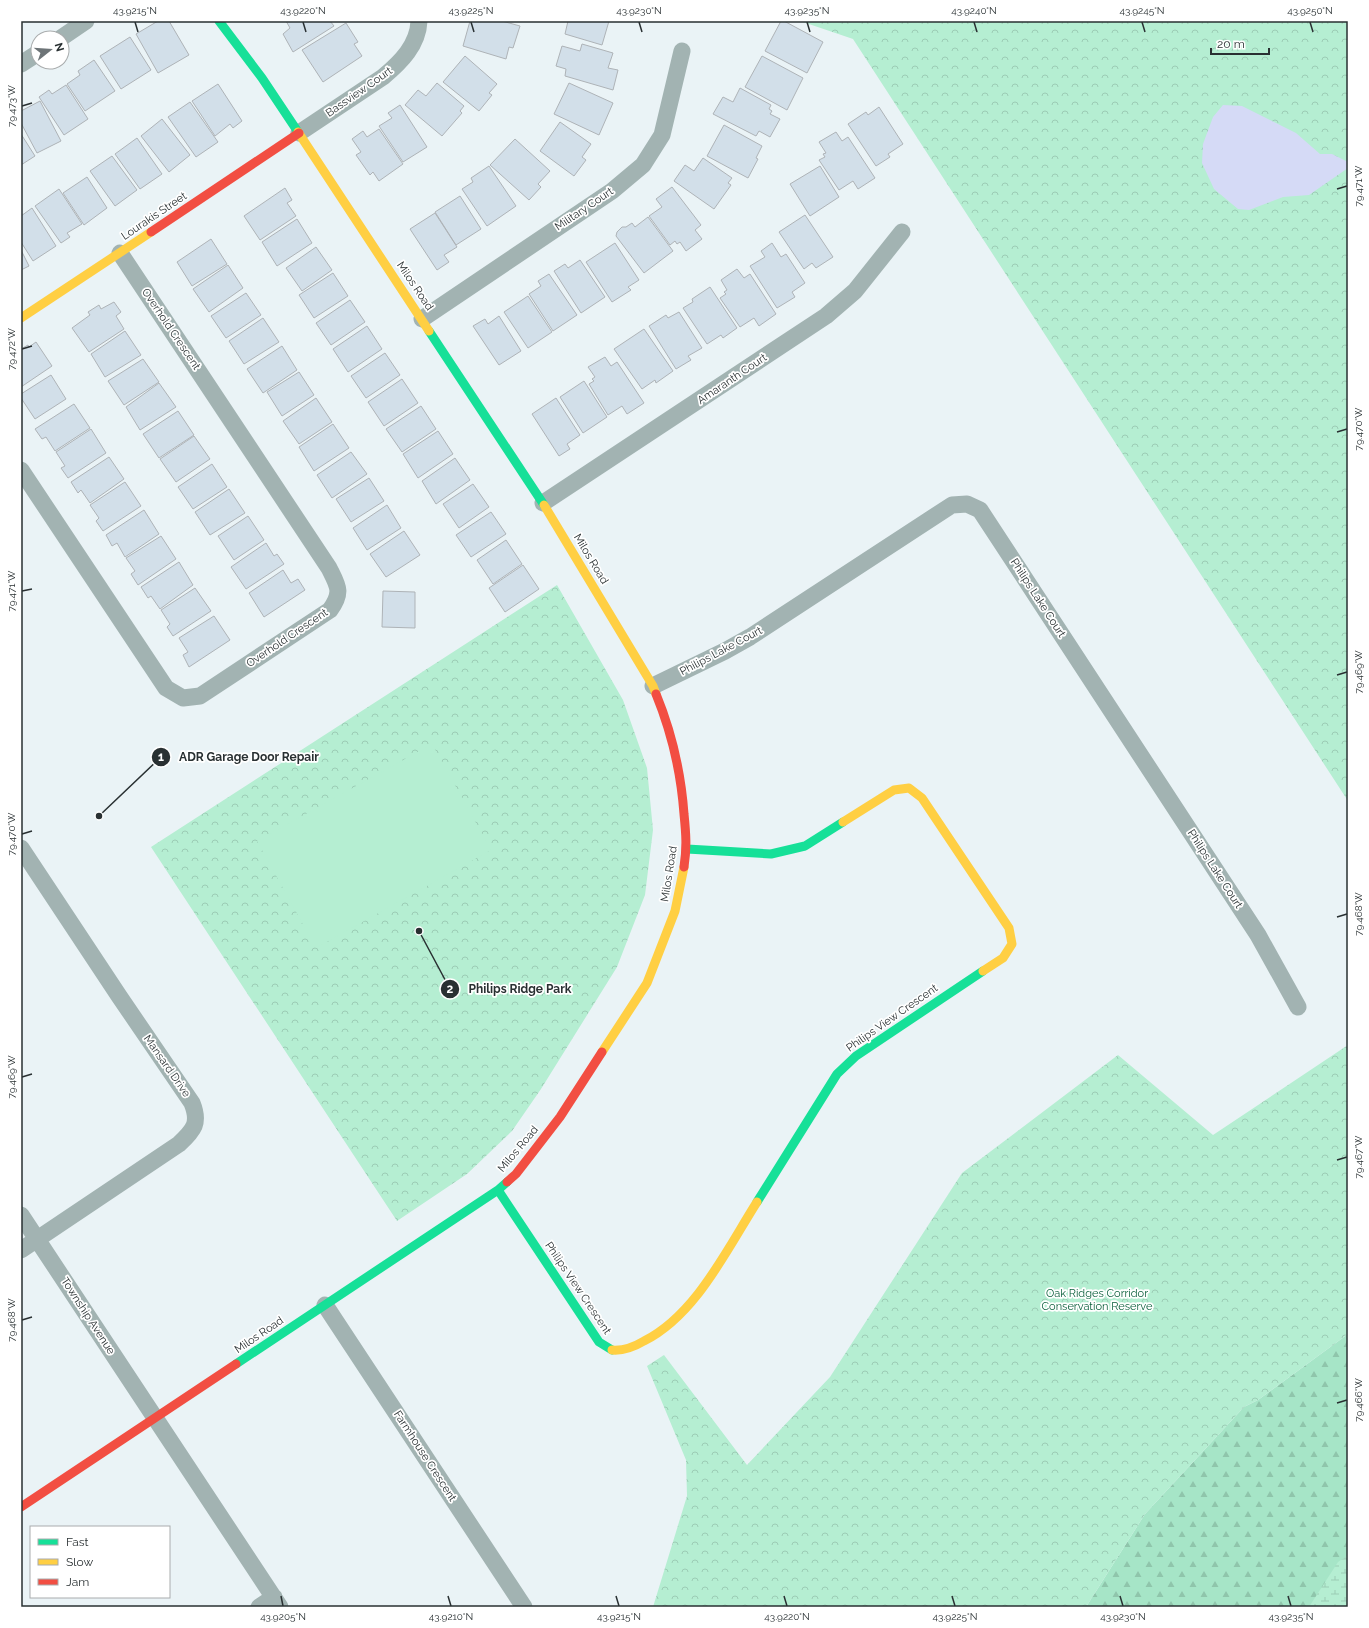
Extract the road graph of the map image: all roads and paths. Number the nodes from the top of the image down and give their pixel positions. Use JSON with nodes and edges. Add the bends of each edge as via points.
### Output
{"nodes":[{"id":1,"x":86,"y":21,"type":"edge"},
{"id":2,"x":219,"y":21,"type":"edge"},
{"id":3,"x":419,"y":21,"type":"edge"},
{"id":4,"x":70,"y":32,"type":"edge"},
{"id":5,"x":682,"y":51,"type":"dead end"},
{"id":6,"x":30,"y":58,"type":"edge"},
{"id":7,"x":21,"y":64,"type":"edge"},
{"id":8,"x":299,"y":133,"type":"junction"},
{"id":9,"x":902,"y":232,"type":"dead end"},
{"id":10,"x":120,"y":253,"type":"junction"},
{"id":11,"x":21,"y":318,"type":"edge"},
{"id":12,"x":422,"y":319,"type":"junction"},
{"id":13,"x":21,"y":470,"type":"edge"},
{"id":14,"x":543,"y":503,"type":"junction"},
{"id":15,"x":653,"y":686,"type":"junction"},
{"id":16,"x":21,"y":848,"type":"edge"},
{"id":17,"x":686,"y":849,"type":"junction"},
{"id":18,"x":1298,"y":1006,"type":"dead end"},
{"id":19,"x":498,"y":1190,"type":"junction"},
{"id":20,"x":21,"y":1215,"type":"edge"},
{"id":21,"x":37,"y":1239,"type":"junction"},
{"id":22,"x":21,"y":1250,"type":"edge"},
{"id":23,"x":325,"y":1305,"type":"junction"},
{"id":24,"x":156,"y":1418,"type":"junction"},
{"id":25,"x":21,"y":1507,"type":"edge"},
{"id":26,"x":277,"y":1602,"type":"edge"},
{"id":27,"x":259,"y":1607,"type":"edge"},
{"id":28,"x":524,"y":1607,"type":"edge"}],
"edges":[{"from":1,"to":4,"type":"street"},
{"from":2,"to":8,"type":"street","name":"Milos Road"},
{"from":3,"to":8,"type":"street","name":"Bassview Court","via":[[414,43],[395,67]]},
{"from":5,"to":12,"type":"street","name":"Military Court","via":[[662,135],[643,165],[612,191]]},
{"from":6,"to":7,"type":"street"},
{"from":8,"to":10,"type":"street","name":"Lourakis Street"},
{"from":8,"to":12,"type":"street","name":"Milos Road"},
{"from":9,"to":14,"type":"street","name":"Amaranth Court","via":[[855,291],[826,316]]},
{"from":10,"to":11,"type":"street","name":"Lourakis Street"},
{"from":10,"to":13,"type":"street","name":"Overhold Crescent","via":[[330,568],[338,587],[337,600],[330,610],[200,696],[183,698],[166,688]]},
{"from":12,"to":14,"type":"street","name":"Milos Road"},
{"from":14,"to":15,"type":"street","name":"Milos Road"},
{"from":15,"to":17,"type":"street","name":"Milos Road","via":[[667,721],[677,762],[682,790]]},
{"from":15,"to":18,"type":"street","name":"Philips Lake Court","via":[[750,638],[952,505],[967,504],[980,510],[1258,935]]},
{"from":16,"to":21,"type":"street","name":"Mansard Drive","via":[[196,1112],[196,1123],[179,1144]]},
{"from":17,"to":19,"type":"street","name":"Milos Road","via":[[676,911],[647,983],[560,1117],[516,1174]]},
{"from":17,"to":19,"type":"street","name":"Philips View Crescent","via":[[771,854],[787,851],[805,846],[894,790],[909,788],[922,798],[1009,928],[1012,944],[1003,958],[856,1056],[837,1074],[694,1300],[676,1319],[630,1349],[613,1350],[599,1342]]},
{"from":19,"to":23,"type":"street","name":"Milos Road"},
{"from":20,"to":21,"type":"street","name":"Township Avenue"},
{"from":21,"to":22,"type":"street","name":"Mansard Drive"},
{"from":21,"to":24,"type":"street","name":"Township Avenue"},
{"from":23,"to":24,"type":"street","name":"Milos Road"},
{"from":23,"to":28,"type":"street","name":"Farmhouse Crescent"},
{"from":24,"to":25,"type":"street","name":"Milos Road"},
{"from":24,"to":26,"type":"street"},
{"from":26,"to":27,"type":"street"}]}
